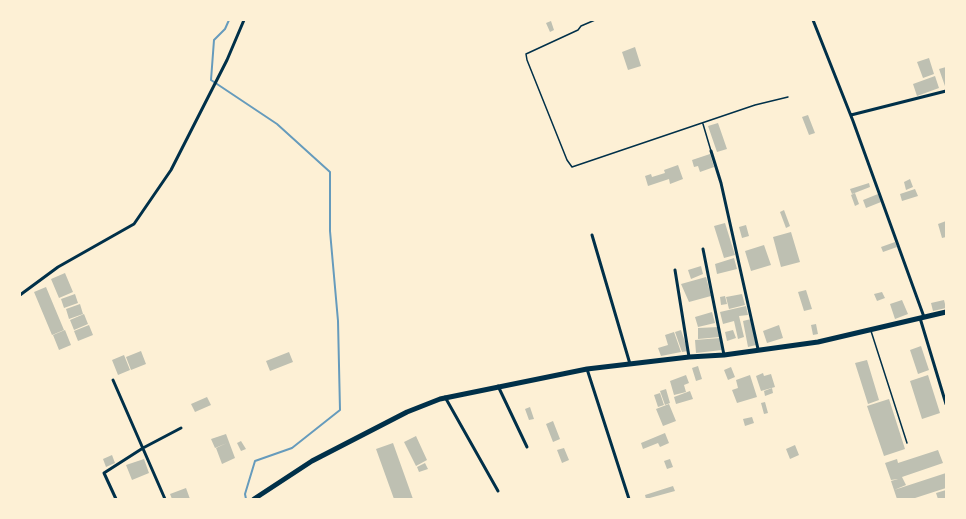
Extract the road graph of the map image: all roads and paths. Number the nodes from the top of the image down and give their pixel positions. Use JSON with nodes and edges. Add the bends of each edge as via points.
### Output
{"nodes":[{"id":1,"x":244,"y":20,"type":"edge"},
{"id":2,"x":595,"y":20,"type":"edge"},
{"id":3,"x":813,"y":20,"type":"edge"},
{"id":4,"x":946,"y":91,"type":"edge"},
{"id":5,"x":788,"y":97,"type":"dead end"},
{"id":6,"x":851,"y":116,"type":"junction"},
{"id":7,"x":703,"y":124,"type":"junction"},
{"id":8,"x":711,"y":151,"type":"joint"},
{"id":9,"x":592,"y":235,"type":"dead end"},
{"id":10,"x":703,"y":249,"type":"dead end"},
{"id":11,"x":675,"y":270,"type":"dead end"},
{"id":12,"x":20,"y":295,"type":"edge"},
{"id":13,"x":946,"y":312,"type":"edge"},
{"id":14,"x":922,"y":318,"type":"junction"},
{"id":15,"x":871,"y":330,"type":"junction"},
{"id":16,"x":758,"y":349,"type":"junction"},
{"id":17,"x":724,"y":355,"type":"junction"},
{"id":18,"x":689,"y":357,"type":"junction"},
{"id":19,"x":630,"y":364,"type":"junction"},
{"id":20,"x":587,"y":369,"type":"junction"},
{"id":21,"x":113,"y":380,"type":"dead end"},
{"id":22,"x":498,"y":386,"type":"junction"},
{"id":23,"x":445,"y":398,"type":"junction"},
{"id":24,"x":946,"y":404,"type":"edge"},
{"id":25,"x":181,"y":428,"type":"dead end"},
{"id":26,"x":906,"y":443,"type":"dead end"},
{"id":27,"x":527,"y":447,"type":"dead end"},
{"id":28,"x":143,"y":448,"type":"junction"},
{"id":29,"x":498,"y":491,"type":"dead end"},
{"id":30,"x":116,"y":499,"type":"edge"},
{"id":31,"x":165,"y":499,"type":"edge"},
{"id":32,"x":254,"y":499,"type":"edge"},
{"id":33,"x":629,"y":499,"type":"edge"}],
"edges":[{"from":1,"to":12,"type":"street","via":[[227,60],[171,170],[134,224],[58,267]]},
{"from":2,"to":7,"type":"lane","via":[[526,54],[566,160],[572,167]]},
{"from":3,"to":6,"type":"street"},
{"from":4,"to":6,"type":"street"},
{"from":5,"to":7,"type":"lane","via":[[755,105]]},
{"from":6,"to":14,"type":"street"},
{"from":7,"to":8,"type":"lane"},
{"from":8,"to":16,"type":"street","via":[[721,183]]},
{"from":9,"to":19,"type":"street"},
{"from":10,"to":17,"type":"street"},
{"from":11,"to":18,"type":"street"},
{"from":13,"to":14,"type":"main road"},
{"from":14,"to":15,"type":"main road"},
{"from":14,"to":24,"type":"street"},
{"from":15,"to":16,"type":"main road","via":[[818,342]]},
{"from":15,"to":26,"type":"lane"},
{"from":16,"to":17,"type":"main road"},
{"from":17,"to":18,"type":"main road"},
{"from":18,"to":19,"type":"main road"},
{"from":19,"to":20,"type":"main road"},
{"from":20,"to":22,"type":"main road"},
{"from":20,"to":33,"type":"street"},
{"from":21,"to":28,"type":"street"},
{"from":22,"to":23,"type":"main road"},
{"from":22,"to":27,"type":"street"},
{"from":23,"to":29,"type":"street"},
{"from":23,"to":32,"type":"main road","via":[[407,412],[312,461]]},
{"from":25,"to":28,"type":"street"},
{"from":28,"to":30,"type":"street","via":[[104,473]]},
{"from":28,"to":31,"type":"street"}]}
